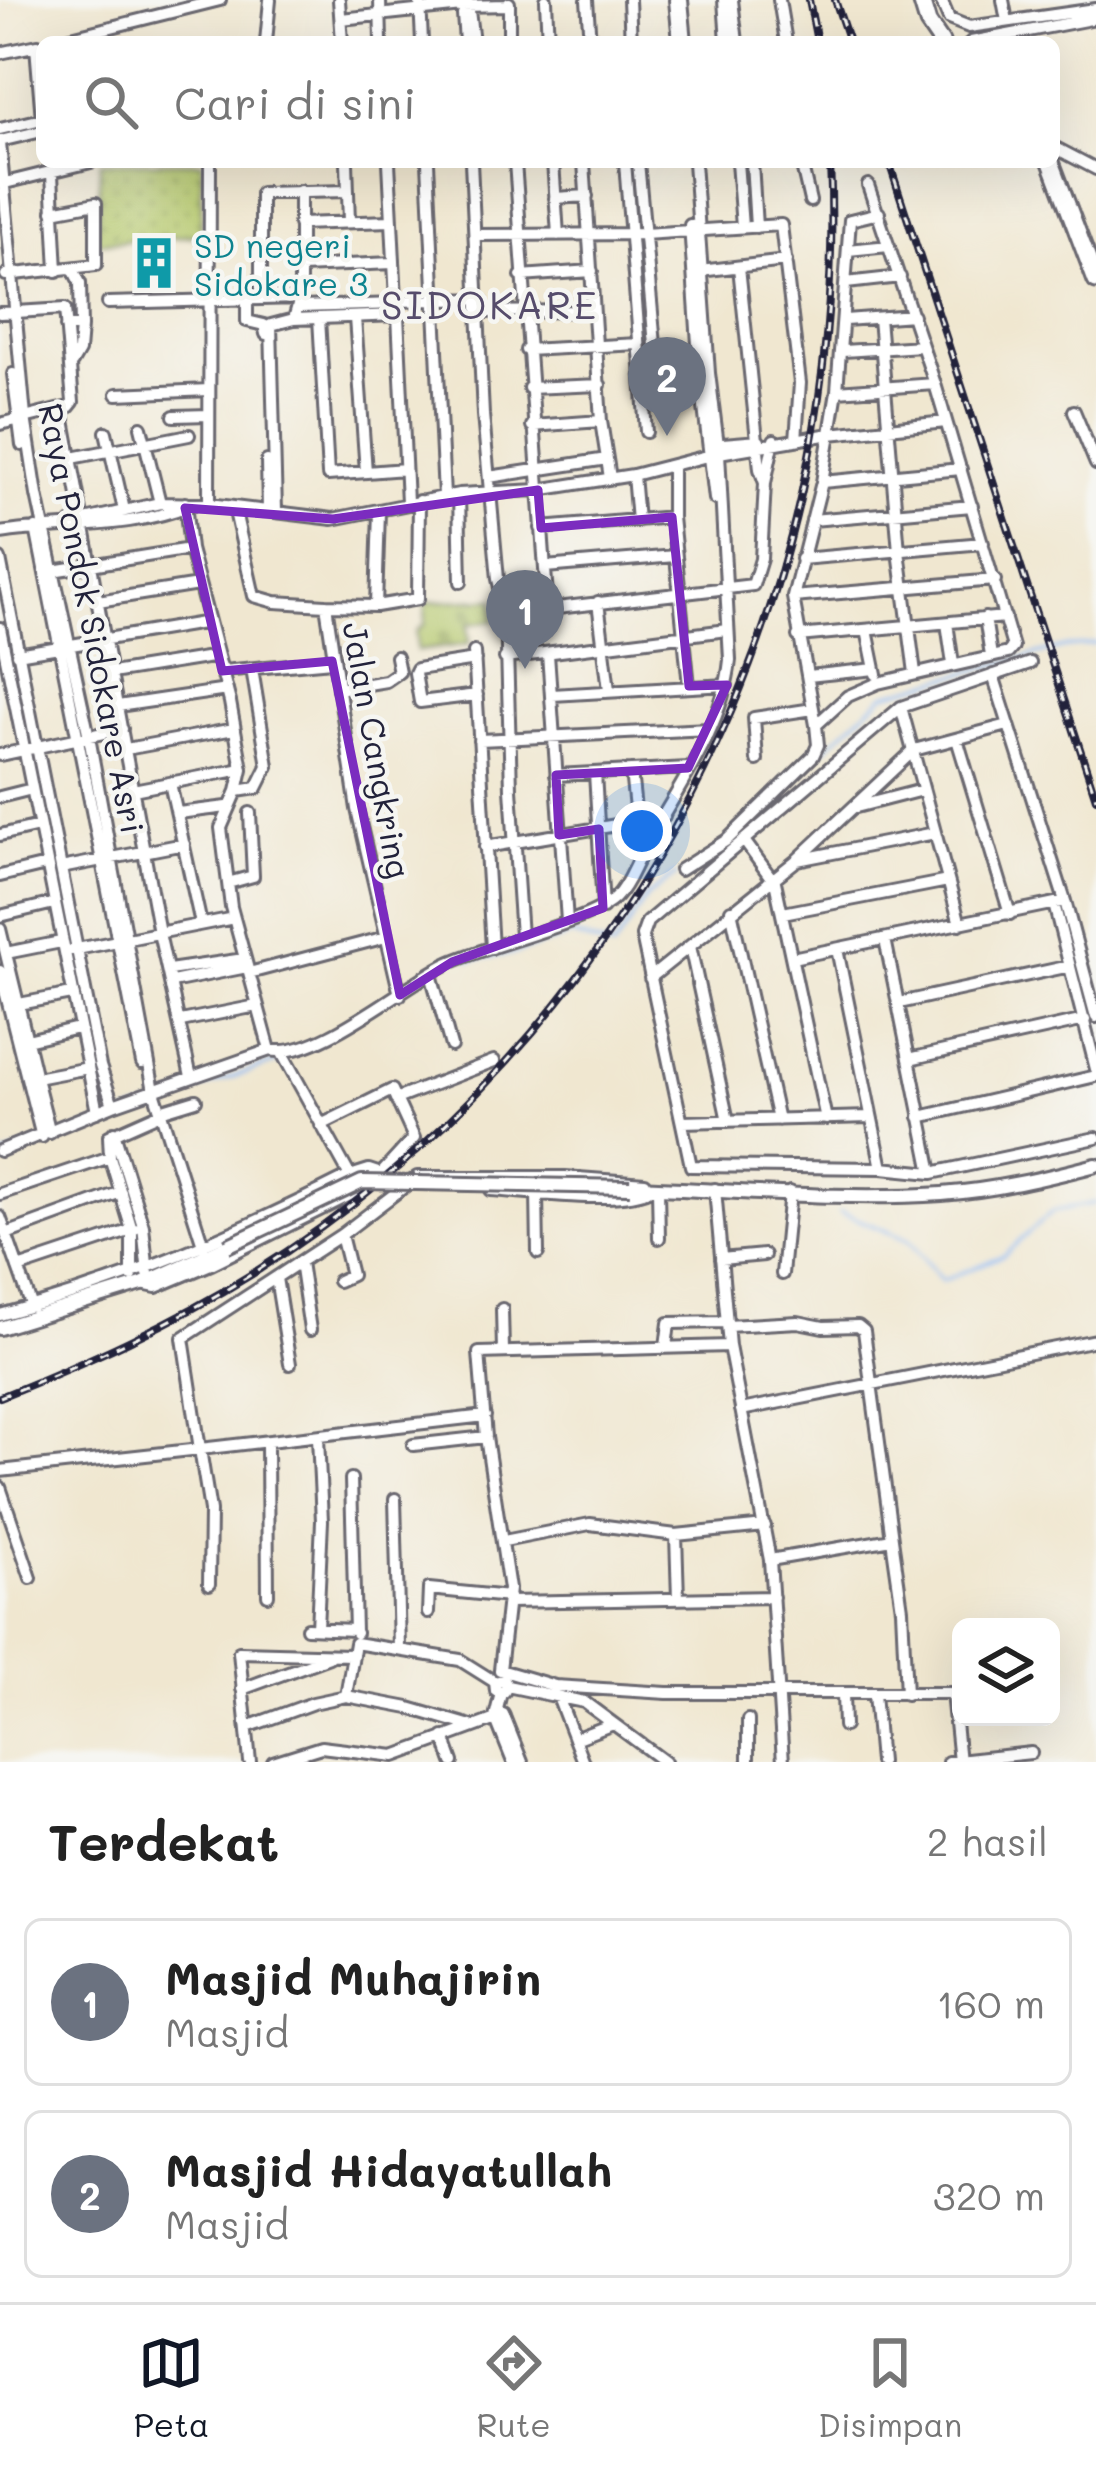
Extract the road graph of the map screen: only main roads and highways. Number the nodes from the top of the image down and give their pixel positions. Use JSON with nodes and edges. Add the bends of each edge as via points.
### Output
{"nodes":[{"id":1,"x":921,"y":0,"type":"edge"},
{"id":2,"x":937,"y":36,"type":"edge"},
{"id":3,"x":1053,"y":168,"type":"edge"},
{"id":4,"x":1096,"y":281,"type":"edge"},
{"id":5,"x":1096,"y":1165,"type":"edge"},
{"id":6,"x":1,"y":1322,"type":"edge"}],
"edges":[{"from":1,"to":2,"type":"highway"},
{"from":3,"to":4,"type":"highway"},
{"from":5,"to":6,"type":"main road","bridge":true,"via":[[944,1194],[362,1182],[145,1278]]}]}
